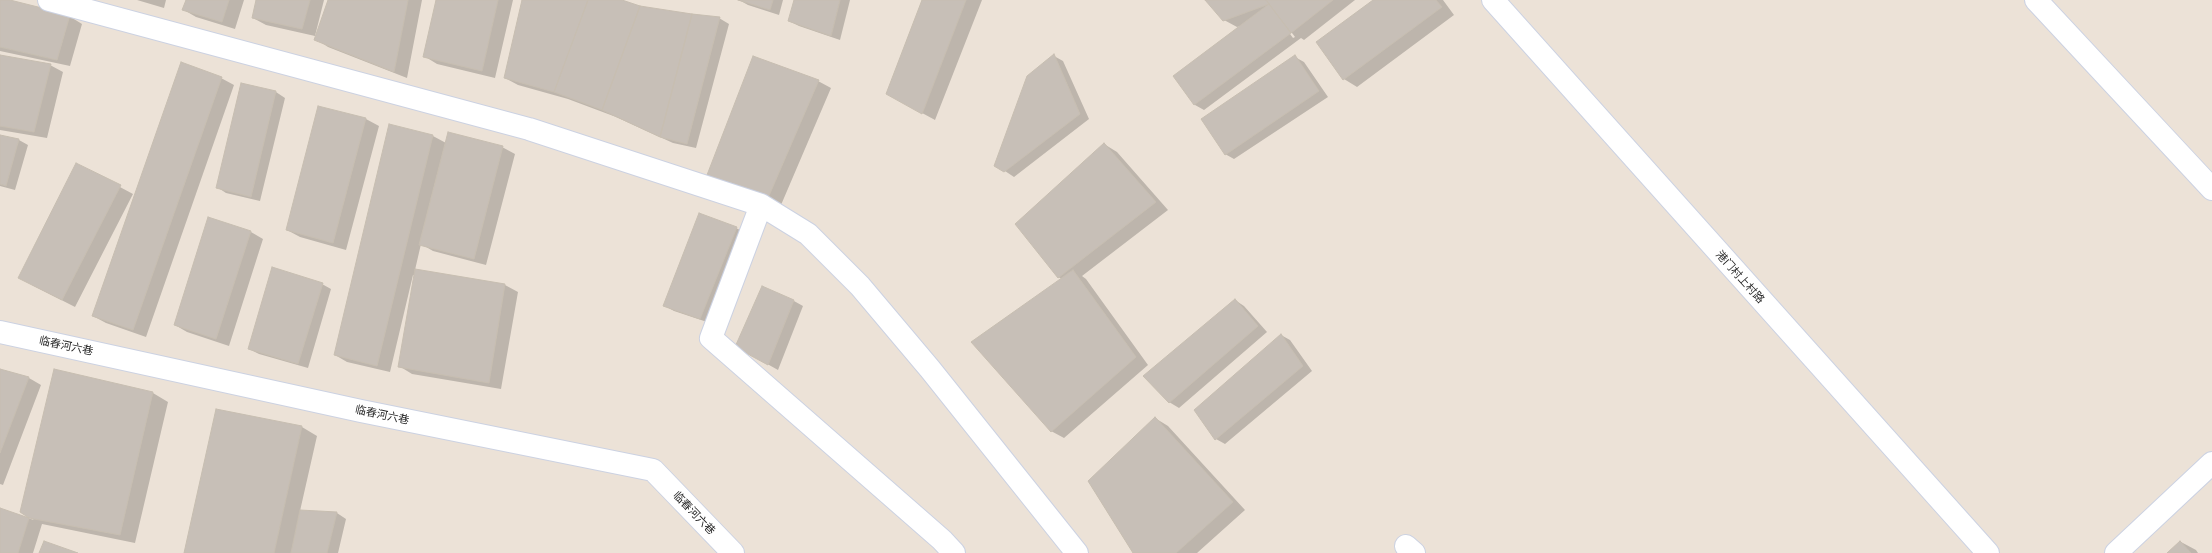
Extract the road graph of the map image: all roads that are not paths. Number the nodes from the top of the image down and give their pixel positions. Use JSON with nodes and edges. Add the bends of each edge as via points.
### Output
{"nodes":[{"id":1,"x":49,"y":0,"type":"edge"},
{"id":2,"x":1492,"y":0,"type":"edge"},
{"id":3,"x":2036,"y":0,"type":"edge"},
{"id":4,"x":2212,"y":189,"type":"edge"},
{"id":5,"x":761,"y":205,"type":"junction"},
{"id":6,"x":0,"y":332,"type":"edge"},
{"id":7,"x":2212,"y":463,"type":"edge"},
{"id":8,"x":733,"y":553,"type":"edge"},
{"id":9,"x":954,"y":553,"type":"edge"},
{"id":10,"x":1077,"y":553,"type":"edge"},
{"id":11,"x":1988,"y":553,"type":"edge"},
{"id":12,"x":2116,"y":553,"type":"edge"}],
"edges":[{"from":1,"to":5,"type":"street","via":[[529,129]]},
{"from":2,"to":11,"type":"street","name":"港门村上村路"},
{"from":3,"to":4,"type":"street"},
{"from":5,"to":9,"type":"street","via":[[711,338]]},
{"from":5,"to":10,"type":"street","via":[[808,234],[860,286],[930,368]]},
{"from":6,"to":8,"type":"street","name":"临春河六巷","via":[[361,411],[653,470]]},
{"from":7,"to":12,"type":"street"}]}
